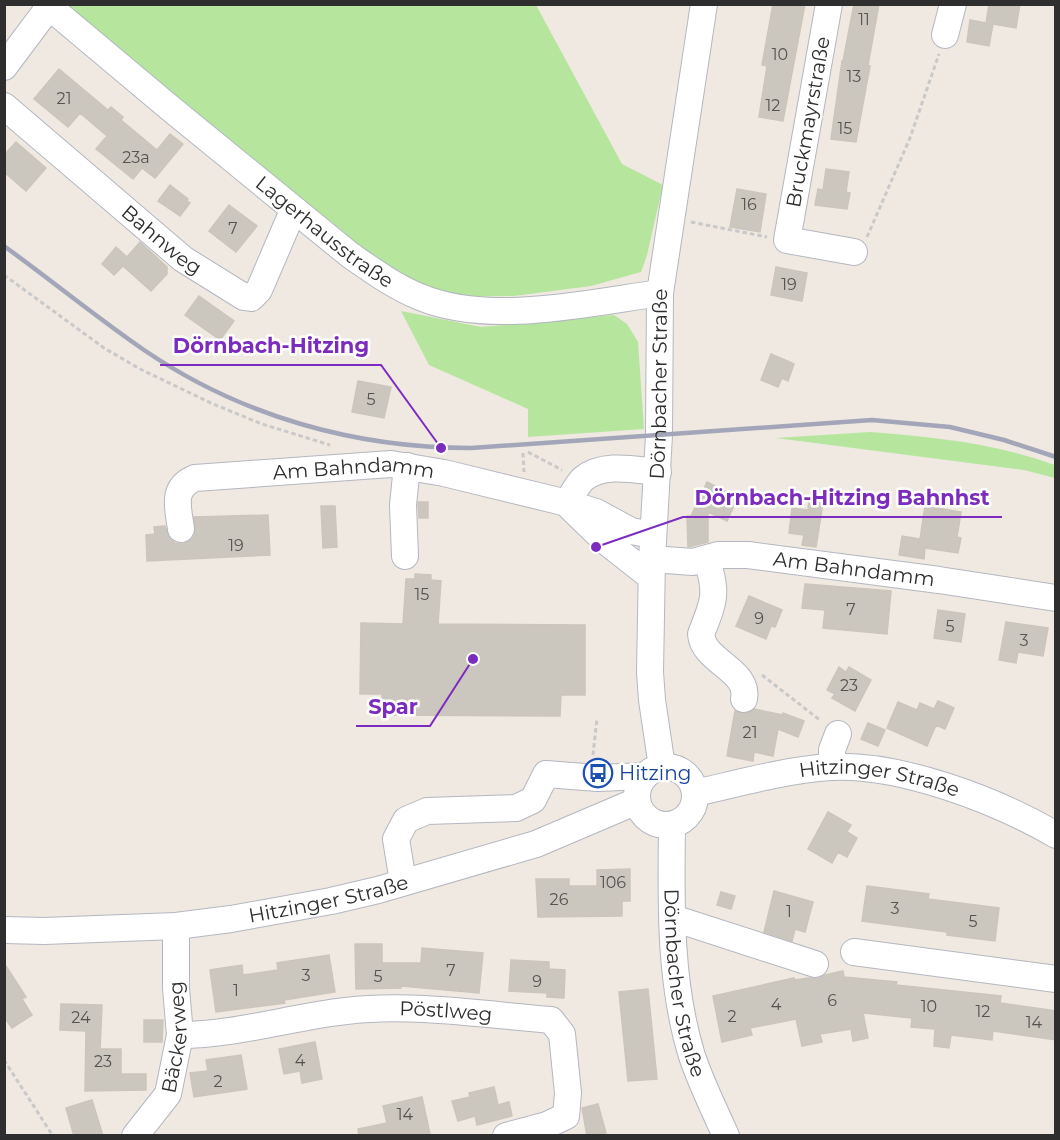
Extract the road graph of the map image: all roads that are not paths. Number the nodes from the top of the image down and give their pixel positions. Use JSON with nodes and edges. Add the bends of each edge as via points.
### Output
{"nodes":[{"id":1,"x":704,"y":4,"type":"edge"},
{"id":2,"x":829,"y":4,"type":"edge"},
{"id":3,"x":953,"y":4,"type":"edge"},
{"id":4,"x":48,"y":6,"type":"edge"},
{"id":5,"x":945,"y":35,"type":"road end"},
{"id":6,"x":4,"y":67,"type":"edge"},
{"id":7,"x":4,"y":106,"type":"edge"},
{"id":8,"x":296,"y":211,"type":"junction"},
{"id":9,"x":854,"y":252,"type":"road end"},
{"id":10,"x":660,"y":293,"type":"junction"},
{"id":11,"x":407,"y":466,"type":"junction"},
{"id":12,"x":658,"y":472,"type":"junction"},
{"id":13,"x":567,"y":503,"type":"junction"},
{"id":14,"x":181,"y":529,"type":"dead end"},
{"id":15,"x":405,"y":556,"type":"dead end"},
{"id":16,"x":652,"y":557,"type":"junction"},
{"id":17,"x":707,"y":560,"type":"junction"},
{"id":18,"x":1056,"y":598,"type":"edge"},
{"id":19,"x":744,"y":699,"type":"dead end"},
{"id":20,"x":838,"y":734,"type":"road end"},
{"id":21,"x":832,"y":767,"type":"junction"},
{"id":22,"x":654,"y":772,"type":"junction"},
{"id":23,"x":695,"y":793,"type":"junction"},
{"id":24,"x":637,"y":801,"type":"junction"},
{"id":25,"x":672,"y":825,"type":"junction"},
{"id":26,"x":1056,"y":835,"type":"edge"},
{"id":27,"x":403,"y":882,"type":"junction"},
{"id":28,"x":673,"y":918,"type":"junction"},
{"id":29,"x":176,"y":926,"type":"junction"},
{"id":30,"x":4,"y":930,"type":"edge"},
{"id":31,"x":854,"y":952,"type":"dead end"},
{"id":32,"x":815,"y":964,"type":"dead end"},
{"id":33,"x":1056,"y":979,"type":"edge"},
{"id":34,"x":180,"y":1035,"type":"junction"},
{"id":35,"x":136,"y":1135,"type":"edge"},
{"id":36,"x":506,"y":1136,"type":"edge"},
{"id":37,"x":726,"y":1136,"type":"edge"}],
"edges":[{"from":1,"to":10,"type":"street","name":"Dörnbacher Straße"},
{"from":2,"to":9,"type":"street","name":"Bruckmayrstraße","via":[[787,240]]},
{"from":3,"to":5,"type":"street"},
{"from":4,"to":6,"type":"street"},
{"from":4,"to":8,"type":"street","name":"Lagerhausstraße"},
{"from":7,"to":8,"type":"street","name":"Bahnweg","via":[[183,259],[244,297],[251,298],[259,290]]},
{"from":8,"to":10,"type":"street","name":"Lagerhausstraße","via":[[379,275],[421,298],[456,307],[500,312]]},
{"from":10,"to":12,"type":"street","name":"Dörnbacher Straße"},
{"from":11,"to":13,"type":"street","name":"Am Bahndamm"},
{"from":11,"to":14,"type":"street","name":"Am Bahndamm","via":[[379,464],[195,478],[184,483],[179,491]]},
{"from":11,"to":15,"type":"street","via":[[403,505]]},
{"from":12,"to":13,"type":"street","via":[[620,468],[594,473],[582,480]]},
{"from":12,"to":16,"type":"street","name":"Dörnbacher Straße"},
{"from":13,"to":16,"type":"street","via":[[585,523]]},
{"from":13,"to":16,"type":"street","name":"Am Bahndamm","via":[[596,512],[631,531]]},
{"from":16,"to":17,"type":"street","name":"Am Bahndamm","via":[[679,562]]},
{"from":16,"to":22,"type":"street","name":"Dörnbacher Straße"},
{"from":17,"to":18,"type":"street","name":"Am Bahndamm","via":[[730,554],[748,555]]},
{"from":17,"to":19,"type":"street","via":[[715,594],[702,639],[743,684]]},
{"from":20,"to":21,"type":"street","via":[[832,750]]},
{"from":21,"to":23,"type":"street","name":"Hitzinger Straße"},
{"from":21,"to":26,"type":"street","name":"Hitzinger Straße","via":[[872,769],[960,791]]},
{"from":22,"to":23,"type":"street","via":[[682,772]]},
{"from":22,"to":24,"type":"street","via":[[638,788]]},
{"from":22,"to":27,"type":"street","via":[[591,778],[546,774],[533,800],[516,808],[427,811],[406,820],[396,839]]},
{"from":23,"to":25,"type":"street","via":[[687,817]]},
{"from":24,"to":25,"type":"street","via":[[640,810],[654,823]]},
{"from":24,"to":27,"type":"street","name":"Hitzinger Straße","via":[[536,844]]},
{"from":25,"to":28,"type":"street","name":"Dörnbacher Straße"},
{"from":27,"to":29,"type":"street","name":"Hitzinger Straße","via":[[331,901]]},
{"from":28,"to":32,"type":"street"},
{"from":28,"to":37,"type":"street","name":"Dörnbacher Straße","via":[[678,988],[692,1055]]},
{"from":29,"to":30,"type":"street","name":"Hitzinger Straße"},
{"from":29,"to":34,"type":"street","name":"Bäckerweg"},
{"from":31,"to":33,"type":"street"},
{"from":34,"to":35,"type":"street","name":"Bäckerweg","via":[[168,1094]]},
{"from":34,"to":36,"type":"street","name":"Pöstlweg","via":[[218,1033],[348,1010],[424,1010],[551,1020],[562,1034],[568,1093],[566,1116]]}]}
